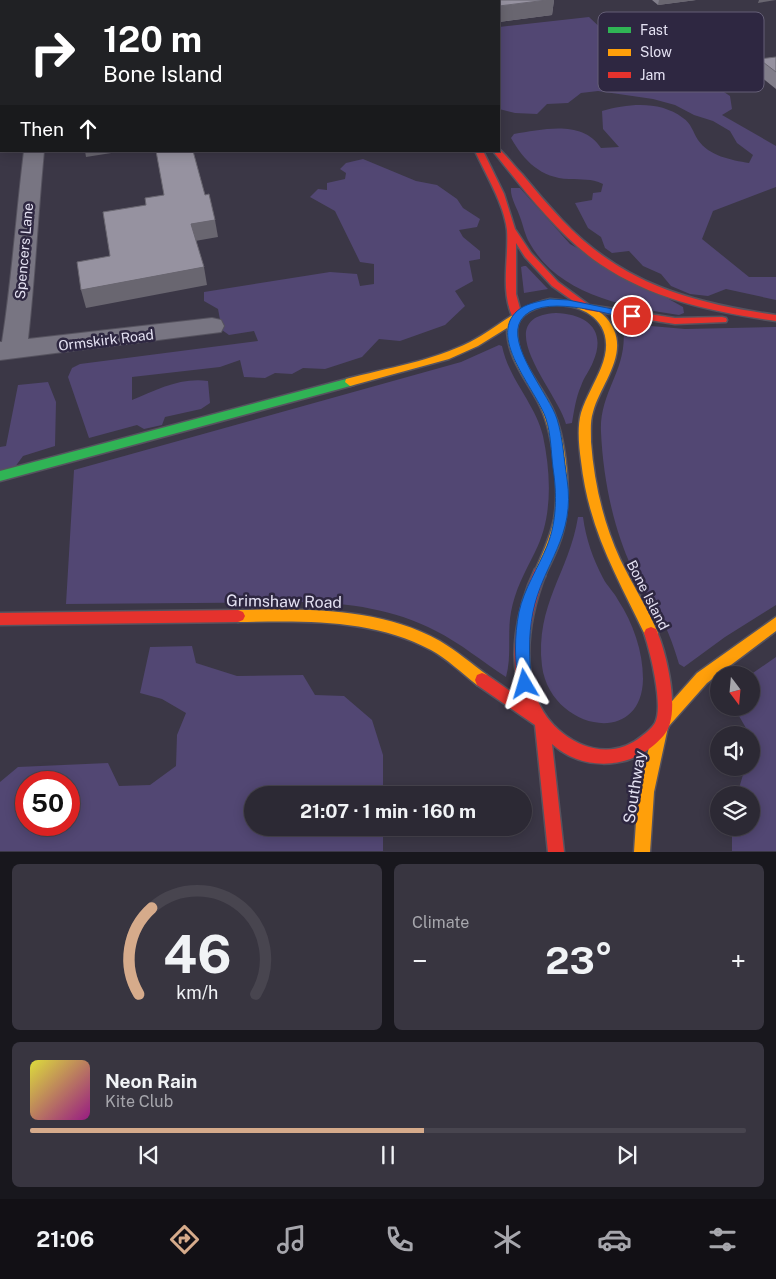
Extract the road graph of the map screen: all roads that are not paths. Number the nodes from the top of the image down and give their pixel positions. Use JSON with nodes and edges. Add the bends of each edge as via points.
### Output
{"nodes":[{"id":1,"x":34,"y":152,"type":"edge"},
{"id":2,"x":479,"y":152,"type":"edge"},
{"id":3,"x":499,"y":152,"type":"edge"},
{"id":4,"x":511,"y":229,"type":"junction"},
{"id":5,"x":587,"y":307,"type":"junction"},
{"id":6,"x":516,"y":318,"type":"junction"},
{"id":7,"x":776,"y":318,"type":"edge"},
{"id":8,"x":212,"y":326,"type":"dead end"},
{"id":9,"x":7,"y":351,"type":"edge"},
{"id":10,"x":0,"y":476,"type":"edge"},
{"id":11,"x":0,"y":619,"type":"edge"},
{"id":12,"x":776,"y":623,"type":"edge"},
{"id":13,"x":540,"y":723,"type":"junction"},
{"id":14,"x":662,"y":724,"type":"junction"},
{"id":15,"x":556,"y":852,"type":"edge"},
{"id":16,"x":642,"y":852,"type":"edge"}],
"edges":[{"from":1,"to":9,"type":"street","name":"Spencers Lane","via":[[24,274]]},
{"from":2,"to":4,"type":"main road","via":[[500,194]]},
{"from":3,"to":7,"type":"main road","via":[[581,244],[609,266],[641,283],[691,302]]},
{"from":4,"to":5,"type":"main road","name":"Bone Island","via":[[528,255],[555,284]]},
{"from":4,"to":6,"type":"main road","via":[[511,294]]},
{"from":5,"to":6,"type":"main road","via":[[550,302],[537,305]]},
{"from":5,"to":7,"type":"main road","via":[[675,321]]},
{"from":5,"to":14,"type":"main road","name":"Bone Island","via":[[602,319],[613,343],[611,356],[587,409],[585,429],[592,486],[603,533],[656,647],[662,678]]},
{"from":6,"to":10,"type":"main road","via":[[474,344],[445,356]]},
{"from":6,"to":13,"type":"main road","via":[[513,334],[520,363],[552,420],[561,483],[562,516],[526,611],[521,648],[525,684]]},
{"from":8,"to":9,"type":"street","name":"Ormskirk Road"},
{"from":11,"to":13,"type":"main road","name":"Grimshaw Road","via":[[290,615],[354,619],[394,628],[435,646]]},
{"from":12,"to":14,"type":"main road","via":[[702,678]]},
{"from":13,"to":14,"type":"main road","via":[[562,744],[584,754],[614,756],[638,750]]},
{"from":13,"to":15,"type":"main road"},
{"from":14,"to":16,"type":"main road","name":"Southway","via":[[646,792]]}]}
